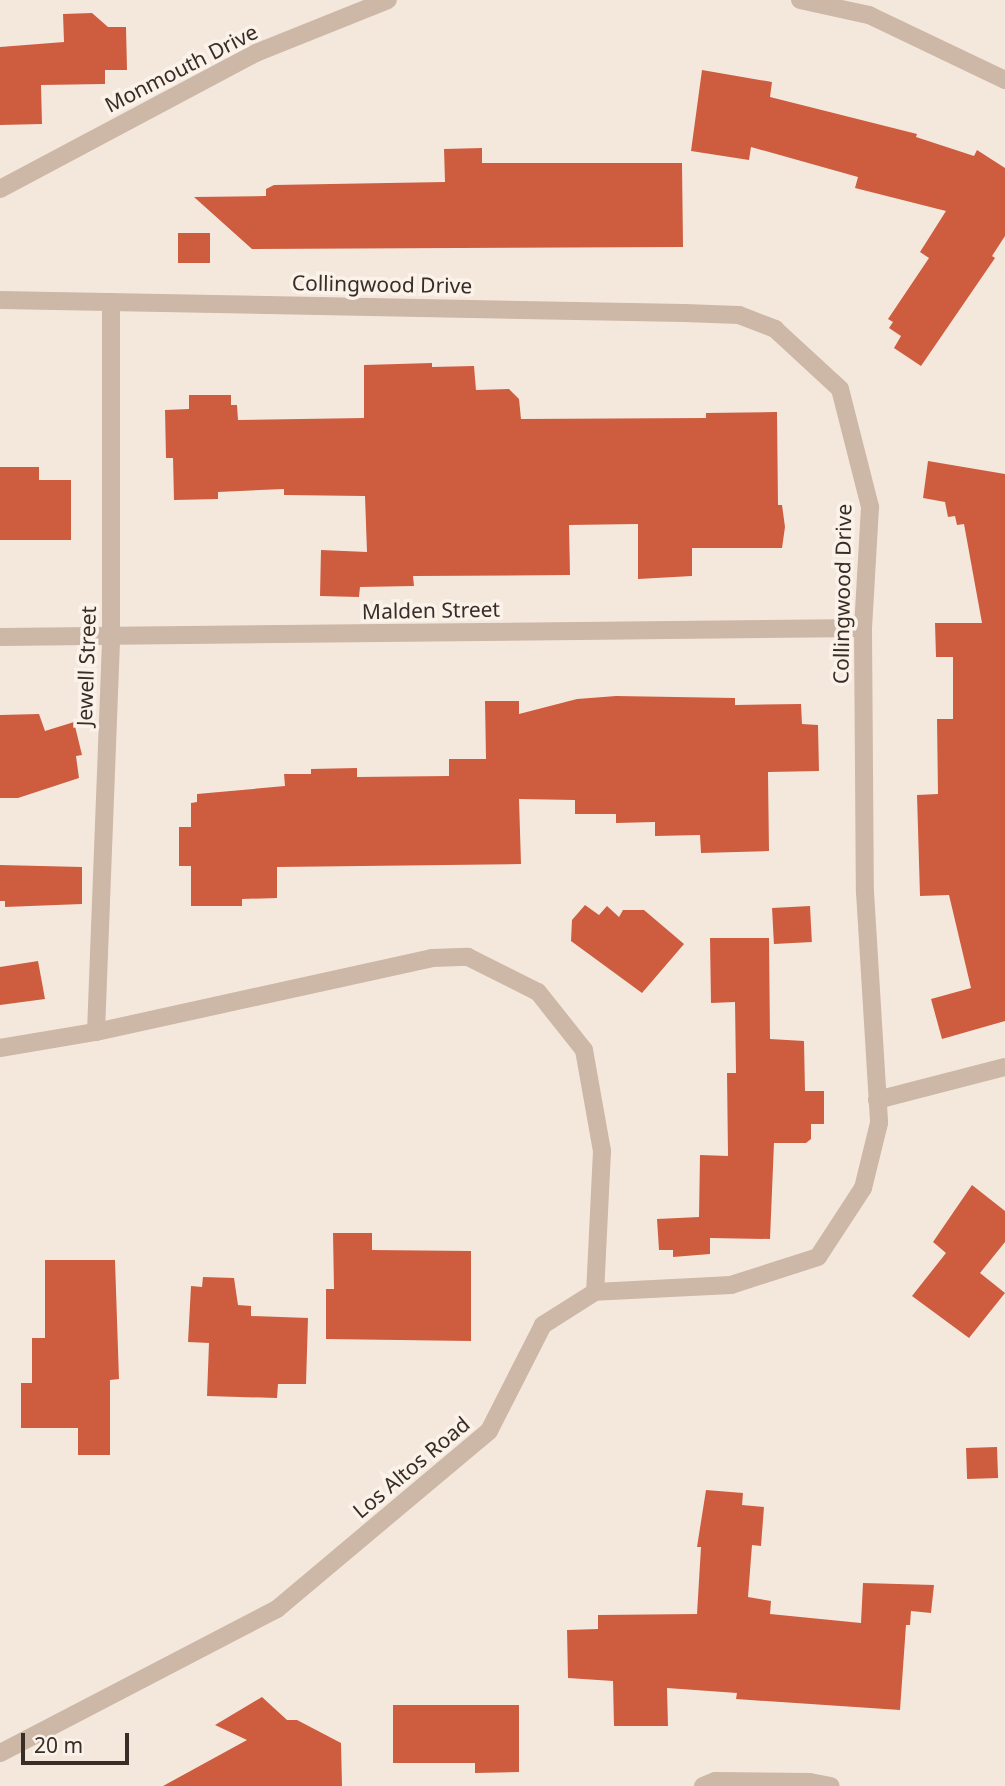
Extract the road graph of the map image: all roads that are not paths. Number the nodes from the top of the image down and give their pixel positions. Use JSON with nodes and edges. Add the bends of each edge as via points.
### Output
{"nodes":[{"id":1,"x":388,"y":0,"type":"edge"},
{"id":2,"x":800,"y":0,"type":"edge"},
{"id":3,"x":345,"y":7,"type":"edge"},
{"id":4,"x":1005,"y":80,"type":"edge"},
{"id":5,"x":0,"y":189,"type":"edge"},
{"id":6,"x":0,"y":300,"type":"edge"},
{"id":7,"x":111,"y":302,"type":"junction"},
{"id":8,"x":863,"y":628,"type":"junction"},
{"id":9,"x":0,"y":636,"type":"edge"},
{"id":10,"x":111,"y":636,"type":"junction"},
{"id":11,"x":96,"y":1032,"type":"junction"},
{"id":12,"x":0,"y":1048,"type":"edge"},
{"id":13,"x":1005,"y":1068,"type":"edge"},
{"id":14,"x":877,"y":1100,"type":"junction"},
{"id":15,"x":595,"y":1292,"type":"junction"},
{"id":16,"x":0,"y":1753,"type":"edge"},
{"id":17,"x":703,"y":1786,"type":"edge"},
{"id":18,"x":831,"y":1786,"type":"edge"}],
"edges":[{"from":1,"to":3,"type":"street","name":"Monmouth Drive"},
{"from":2,"to":4,"type":"street","via":[[869,15]]},
{"from":3,"to":5,"type":"street","name":"Monmouth Drive"},
{"from":6,"to":7,"type":"street","name":"Collingwood Drive"},
{"from":7,"to":8,"type":"street","name":"Collingwood Drive","via":[[739,315],[775,328],[840,389],[870,508]]},
{"from":7,"to":10,"type":"street","name":"Jewell Street"},
{"from":8,"to":10,"type":"street","name":"Malden Street"},
{"from":8,"to":14,"type":"street","name":"Collingwood Drive","via":[[865,892]]},
{"from":9,"to":10,"type":"street","name":"Malden Street"},
{"from":10,"to":11,"type":"street","name":"Jewell Street"},
{"from":11,"to":12,"type":"street"},
{"from":11,"to":15,"type":"street","via":[[432,958],[468,957],[538,992],[584,1050],[602,1151]]},
{"from":13,"to":14,"type":"street"},
{"from":14,"to":15,"type":"street","name":"Collingwood Drive","via":[[879,1124],[863,1188],[818,1257],[732,1285]]},
{"from":15,"to":16,"type":"street","name":"Los Altos Road","via":[[543,1325],[489,1431],[277,1609]]},
{"from":17,"to":18,"type":"street","via":[[715,1781]]}]}
